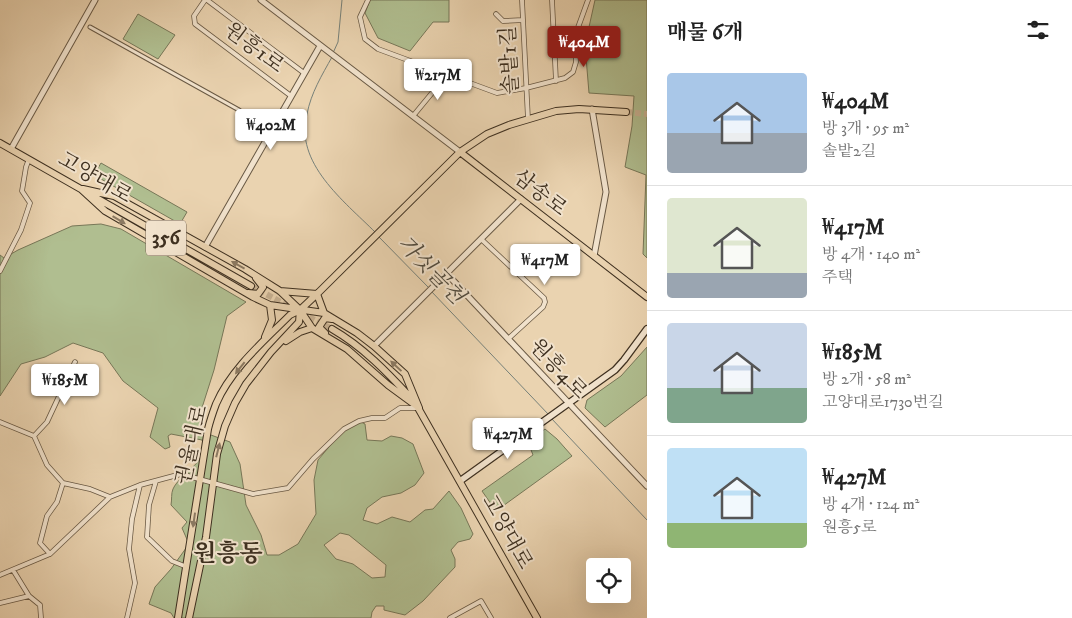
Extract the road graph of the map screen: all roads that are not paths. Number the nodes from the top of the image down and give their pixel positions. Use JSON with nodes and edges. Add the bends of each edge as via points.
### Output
{"nodes":[{"id":1,"x":95,"y":0,"type":"edge"},
{"id":2,"x":206,"y":0,"type":"edge"},
{"id":3,"x":261,"y":0,"type":"edge"},
{"id":4,"x":368,"y":0,"type":"edge"},
{"id":5,"x":522,"y":0,"type":"edge"},
{"id":6,"x":552,"y":0,"type":"edge"},
{"id":7,"x":588,"y":0,"type":"edge"},
{"id":8,"x":496,"y":14,"type":"dead end"},
{"id":9,"x":523,"y":20,"type":"junction"},
{"id":10,"x":90,"y":27,"type":"dead end"},
{"id":11,"x":320,"y":46,"type":"junction"},
{"id":12,"x":304,"y":73,"type":"junction"},
{"id":13,"x":444,"y":74,"type":"junction"},
{"id":14,"x":556,"y":81,"type":"junction"},
{"id":15,"x":526,"y":88,"type":"junction"},
{"id":16,"x":291,"y":96,"type":"junction"},
{"id":17,"x":592,"y":109,"type":"junction"},
{"id":18,"x":626,"y":112,"type":"tunnel mouth"},
{"id":19,"x":413,"y":116,"type":"junction"},
{"id":20,"x":528,"y":119,"type":"junction"},
{"id":21,"x":264,"y":127,"type":"dead end"},
{"id":22,"x":0,"y":143,"type":"edge"},
{"id":23,"x":11,"y":149,"type":"junction"},
{"id":24,"x":460,"y":152,"type":"junction"},
{"id":25,"x":29,"y":160,"type":"junction"},
{"id":26,"x":81,"y":189,"type":"junction"},
{"id":27,"x":521,"y":199,"type":"junction"},
{"id":28,"x":481,"y":239,"type":"junction"},
{"id":29,"x":205,"y":246,"type":"junction"},
{"id":30,"x":594,"y":256,"type":"junction"},
{"id":31,"x":0,"y":271,"type":"edge"},
{"id":32,"x":447,"y":274,"type":"junction"},
{"id":33,"x":255,"y":275,"type":"junction"},
{"id":34,"x":251,"y":286,"type":"tunnel mouth"},
{"id":35,"x":280,"y":291,"type":"junction"},
{"id":36,"x":244,"y":292,"type":"junction"},
{"id":37,"x":317,"y":294,"type":"junction"},
{"id":38,"x":647,"y":297,"type":"edge"},
{"id":39,"x":270,"y":305,"type":"junction"},
{"id":40,"x":300,"y":310,"type":"junction"},
{"id":41,"x":324,"y":313,"type":"junction"},
{"id":42,"x":338,"y":320,"type":"junction"},
{"id":43,"x":312,"y":328,"type":"junction"},
{"id":44,"x":332,"y":329,"type":"tunnel mouth"},
{"id":45,"x":647,"y":329,"type":"edge"},
{"id":46,"x":329,"y":337,"type":"junction"},
{"id":47,"x":508,"y":339,"type":"junction"},
{"id":48,"x":261,"y":344,"type":"junction"},
{"id":49,"x":374,"y":346,"type":"junction"},
{"id":50,"x":272,"y":352,"type":"junction"},
{"id":51,"x":75,"y":362,"type":"dead end"},
{"id":52,"x":569,"y":404,"type":"junction"},
{"id":53,"x":419,"y":408,"type":"junction"},
{"id":54,"x":0,"y":422,"type":"edge"},
{"id":55,"x":34,"y":436,"type":"junction"},
{"id":56,"x":199,"y":478,"type":"junction"},
{"id":57,"x":156,"y":481,"type":"junction"},
{"id":58,"x":460,"y":481,"type":"junction"},
{"id":59,"x":212,"y":482,"type":"junction"},
{"id":60,"x":63,"y":483,"type":"junction"},
{"id":61,"x":140,"y":485,"type":"junction"},
{"id":62,"x":647,"y":486,"type":"edge"},
{"id":63,"x":110,"y":497,"type":"junction"},
{"id":64,"x":50,"y":554,"type":"junction"},
{"id":65,"x":187,"y":567,"type":"junction"},
{"id":66,"x":13,"y":570,"type":"junction"},
{"id":67,"x":0,"y":575,"type":"edge"},
{"id":68,"x":29,"y":596,"type":"junction"},
{"id":69,"x":0,"y":604,"type":"edge"},
{"id":70,"x":41,"y":618,"type":"edge"},
{"id":71,"x":127,"y":618,"type":"edge"},
{"id":72,"x":178,"y":618,"type":"edge"},
{"id":73,"x":189,"y":618,"type":"edge"},
{"id":74,"x":450,"y":618,"type":"edge"},
{"id":75,"x":491,"y":618,"type":"edge"},
{"id":76,"x":537,"y":618,"type":"edge"}],
"edges":[{"from":1,"to":23,"type":"street"},
{"from":2,"to":12,"type":"street"},
{"from":2,"to":16,"type":"street","name":"원흥1로","via":[[194,16],[195,24]]},
{"from":3,"to":11,"type":"street","name":"원흥1로"},
{"from":4,"to":13,"type":"street","via":[[360,17],[365,39],[378,49]]},
{"from":5,"to":9,"type":"street","name":"솔밭1길"},
{"from":6,"to":14,"type":"street"},
{"from":7,"to":14,"type":"street","via":[[576,33],[573,72]]},
{"from":8,"to":9,"type":"street","via":[[503,21]]},
{"from":9,"to":15,"type":"street","name":"솔밭1길"},
{"from":10,"to":21,"type":"street"},
{"from":11,"to":12,"type":"street"},
{"from":11,"to":19,"type":"street","name":"원흥1로"},
{"from":12,"to":16,"type":"street"},
{"from":13,"to":15,"type":"street","via":[[497,93]]},
{"from":13,"to":19,"type":"street"},
{"from":14,"to":15,"type":"street"},
{"from":15,"to":20,"type":"street","name":"솔밭1길"},
{"from":16,"to":29,"type":"street"},
{"from":17,"to":18,"type":"main road"},
{"from":17,"to":20,"type":"main road","via":[[556,111]]},
{"from":17,"to":30,"type":"street","via":[[606,192]]},
{"from":19,"to":24,"type":"street"},
{"from":20,"to":24,"type":"main road","via":[[487,134]]},
{"from":22,"to":23,"type":"main road","name":"고양대로","number":"356"},
{"from":23,"to":25,"type":"main road","name":"고양대로","number":"356"},
{"from":24,"to":27,"type":"main road","name":"삼송로"},
{"from":24,"to":37,"type":"main road","name":"권율대로"},
{"from":25,"to":26,"type":"main road","name":"고양대로","number":"356"},
{"from":25,"to":31,"type":"street","via":[[22,191],[30,203],[21,230]]},
{"from":26,"to":29,"type":"main road","via":[[114,196]]},
{"from":26,"to":34,"type":"main road","name":"고양대로","number":"356"},
{"from":26,"to":36,"type":"main road","one_way":true,"via":[[105,211]]},
{"from":27,"to":28,"type":"street"},
{"from":27,"to":30,"type":"main road","name":"삼송로"},
{"from":28,"to":32,"type":"street"},
{"from":28,"to":47,"type":"street","via":[[544,298],[543,307]]},
{"from":33,"to":29,"type":"main road","one_way":true},
{"from":30,"to":38,"type":"main road","name":"삼송로"},
{"from":32,"to":47,"type":"street","name":"원흥4로"},
{"from":32,"to":49,"type":"street"},
{"from":33,"to":35,"type":"main road"},
{"from":33,"to":36,"type":"main road","via":[[263,287],[258,294]]},
{"from":35,"to":37,"type":"main road"},
{"from":35,"to":40,"type":"main road"},
{"from":36,"to":39,"type":"main road"},
{"from":37,"to":40,"type":"main road","name":"권율대로"},
{"from":37,"to":41,"type":"main road"},
{"from":39,"to":40,"type":"main road"},
{"from":39,"to":48,"type":"main road","via":[[272,320]]},
{"from":40,"to":41,"type":"main road"},
{"from":40,"to":43,"type":"main road"},
{"from":40,"to":48,"type":"main road","name":"권율대로","via":[[290,315]]},
{"from":40,"to":50,"type":"main road","name":"권율대로","via":[[299,322]]},
{"from":41,"to":42,"type":"main road"},
{"from":42,"to":46,"type":"main road","via":[[325,318],[319,327]]},
{"from":42,"to":49,"type":"main road"},
{"from":43,"to":46,"type":"main road"},
{"from":43,"to":50,"type":"main road"},
{"from":44,"to":53,"type":"main road","name":"고양대로","via":[[383,368]]},
{"from":45,"to":52,"type":"main road","via":[[615,370]]},
{"from":46,"to":53,"type":"main road"},
{"from":47,"to":52,"type":"street","name":"원흥4로"},
{"from":48,"to":56,"type":"main road","name":"권율대로","one_way":true,"via":[[230,380],[217,402],[208,429]]},
{"from":53,"to":49,"type":"main road","one_way":true,"via":[[405,374]]},
{"from":59,"to":50,"type":"main road","name":"권율대로","one_way":true,"via":[[219,445],[235,403]]},
{"from":51,"to":55,"type":"street","via":[[47,422]]},
{"from":52,"to":58,"type":"main road"},
{"from":52,"to":62,"type":"street","name":"원흥4로"},
{"from":53,"to":58,"type":"main road","name":"고양대로"},
{"from":53,"to":59,"type":"street","via":[[402,408],[385,418],[359,421],[344,429],[288,488],[253,494]]},
{"from":54,"to":55,"type":"street"},
{"from":55,"to":60,"type":"street","via":[[47,465]]},
{"from":56,"to":57,"type":"street","via":[[181,474]]},
{"from":56,"to":59,"type":"street"},
{"from":56,"to":65,"type":"main road","name":"권율대로","one_way":true},
{"from":57,"to":61,"type":"street"},
{"from":57,"to":65,"type":"street","via":[[149,505],[147,538],[172,561]]},
{"from":58,"to":76,"type":"main road","name":"고양대로"},
{"from":59,"to":73,"type":"main road","name":"권율대로","via":[[206,537]]},
{"from":60,"to":63,"type":"street"},
{"from":60,"to":64,"type":"street","via":[[40,543]]},
{"from":61,"to":63,"type":"street"},
{"from":61,"to":71,"type":"street","via":[[129,549],[135,584]]},
{"from":63,"to":64,"type":"street"},
{"from":64,"to":66,"type":"street"},
{"from":65,"to":72,"type":"main road","name":"권율대로"},
{"from":66,"to":67,"type":"street"},
{"from":66,"to":68,"type":"street"},
{"from":68,"to":69,"type":"street"},
{"from":68,"to":70,"type":"street","via":[[40,606]]},
{"from":74,"to":75,"type":"street","via":[[481,601]]}]}
